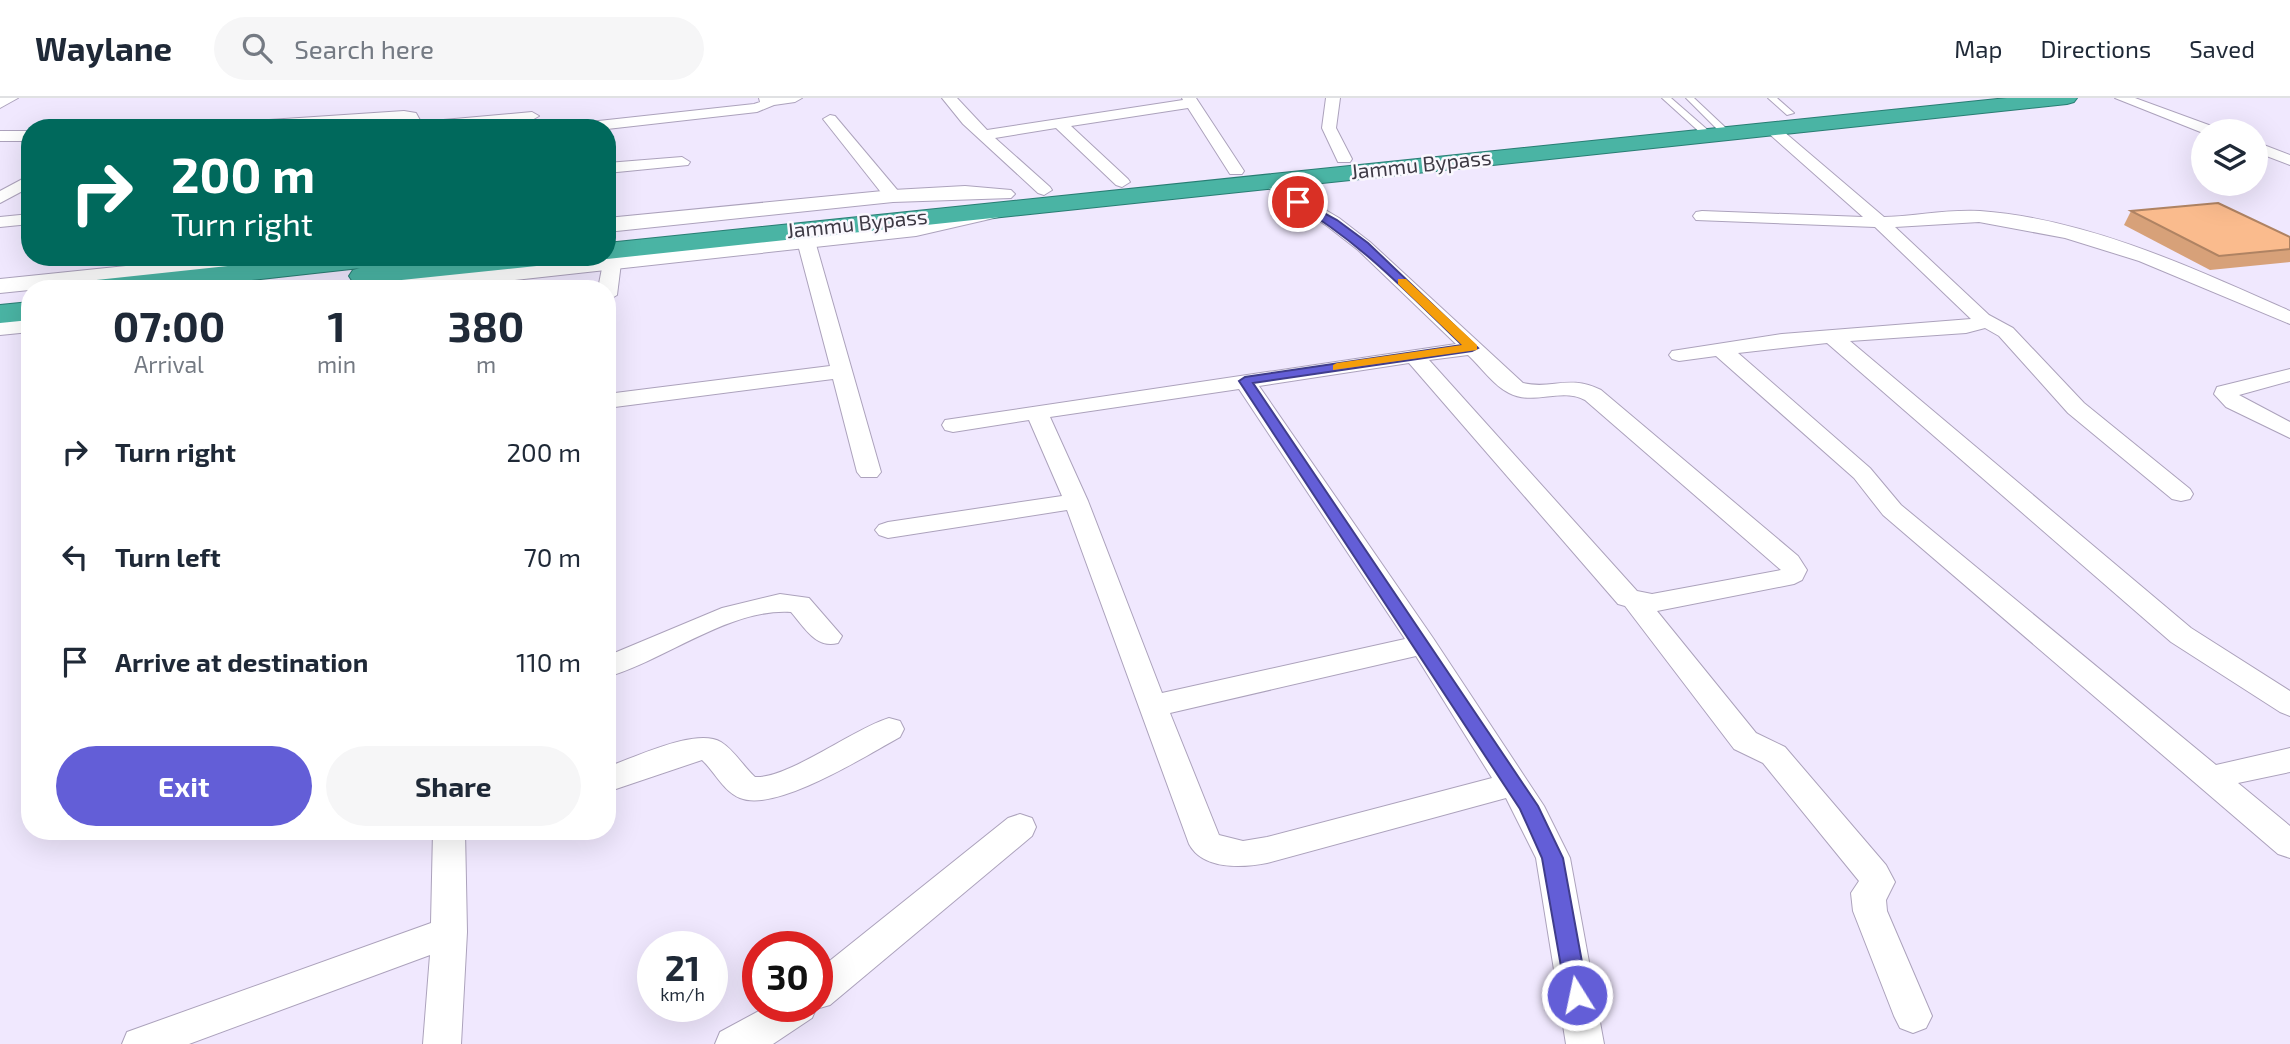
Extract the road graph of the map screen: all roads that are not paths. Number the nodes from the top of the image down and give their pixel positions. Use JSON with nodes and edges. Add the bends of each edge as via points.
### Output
{"nodes":[{"id":1,"x":11,"y":98,"type":"edge"},
{"id":2,"x":535,"y":98,"type":"edge"},
{"id":3,"x":795,"y":98,"type":"edge"},
{"id":4,"x":949,"y":98,"type":"edge"},
{"id":5,"x":1333,"y":98,"type":"edge"},
{"id":6,"x":1665,"y":98,"type":"edge"},
{"id":7,"x":1690,"y":98,"type":"edge"},
{"id":8,"x":1937,"y":98,"type":"edge"},
{"id":9,"x":2067,"y":98,"type":"edge"},
{"id":10,"x":2122,"y":98,"type":"edge"},
{"id":11,"x":767,"y":100,"type":"edge"},
{"id":12,"x":1190,"y":101,"type":"edge"},
{"id":13,"x":0,"y":104,"type":"edge"},
{"id":14,"x":1781,"y":105,"type":"edge"},
{"id":15,"x":324,"y":119,"type":"edge"},
{"id":16,"x":412,"y":119,"type":"edge"},
{"id":17,"x":532,"y":119,"type":"edge"},
{"id":18,"x":616,"y":119,"type":"edge"},
{"id":19,"x":830,"y":119,"type":"dead end"},
{"id":20,"x":1059,"y":123,"type":"junction"},
{"id":21,"x":2191,"y":123,"type":"edge"},
{"id":22,"x":1710,"y":128,"type":"junction"},
{"id":23,"x":1771,"y":128,"type":"junction"},
{"id":24,"x":983,"y":135,"type":"junction"},
{"id":25,"x":0,"y":136,"type":"edge"},
{"id":26,"x":21,"y":136,"type":"edge"},
{"id":27,"x":2268,"y":152,"type":"edge"},
{"id":28,"x":1344,"y":159,"type":"junction"},
{"id":29,"x":2290,"y":160,"type":"edge"},
{"id":30,"x":682,"y":162,"type":"dead end"},
{"id":31,"x":616,"y":167,"type":"edge"},
{"id":32,"x":1236,"y":171,"type":"junction"},
{"id":33,"x":1268,"y":181,"type":"junction"},
{"id":34,"x":1122,"y":182,"type":"junction"},
{"id":35,"x":21,"y":185,"type":"edge"},
{"id":36,"x":1044,"y":190,"type":"junction"},
{"id":37,"x":893,"y":196,"type":"junction"},
{"id":38,"x":0,"y":198,"type":"edge"},
{"id":39,"x":1002,"y":202,"type":"junction"},
{"id":40,"x":1702,"y":216,"type":"dead end"},
{"id":41,"x":21,"y":220,"type":"edge"},
{"id":42,"x":0,"y":222,"type":"edge"},
{"id":43,"x":1880,"y":222,"type":"junction"},
{"id":44,"x":616,"y":224,"type":"edge"},
{"id":45,"x":616,"y":234,"type":"edge"},
{"id":46,"x":806,"y":242,"type":"junction"},
{"id":47,"x":616,"y":256,"type":"edge"},
{"id":48,"x":616,"y":257,"type":"edge"},
{"id":49,"x":196,"y":266,"type":"edge"},
{"id":50,"x":307,"y":266,"type":"edge"},
{"id":51,"x":462,"y":266,"type":"edge"},
{"id":52,"x":541,"y":266,"type":"edge"},
{"id":53,"x":59,"y":280,"type":"edge"},
{"id":54,"x":173,"y":280,"type":"edge"},
{"id":55,"x":330,"y":280,"type":"edge"},
{"id":56,"x":433,"y":280,"type":"edge"},
{"id":57,"x":21,"y":284,"type":"edge"},
{"id":58,"x":0,"y":286,"type":"edge"},
{"id":59,"x":21,"y":296,"type":"edge"},
{"id":60,"x":0,"y":298,"type":"edge"},
{"id":61,"x":21,"y":312,"type":"edge"},
{"id":62,"x":0,"y":314,"type":"edge"},
{"id":63,"x":2290,"y":317,"type":"edge"},
{"id":64,"x":1982,"y":320,"type":"junction"},
{"id":65,"x":21,"y":325,"type":"edge"},
{"id":66,"x":0,"y":327,"type":"edge"},
{"id":67,"x":1831,"y":336,"type":"junction"},
{"id":68,"x":1472,"y":348,"type":"junction"},
{"id":69,"x":1720,"y":348,"type":"junction"},
{"id":70,"x":1679,"y":355,"type":"dead end"},
{"id":71,"x":1414,"y":356,"type":"junction"},
{"id":72,"x":842,"y":371,"type":"junction"},
{"id":73,"x":2290,"y":374,"type":"edge"},
{"id":74,"x":1245,"y":381,"type":"junction"},
{"id":75,"x":616,"y":400,"type":"edge"},
{"id":76,"x":1037,"y":413,"type":"junction"},
{"id":77,"x":953,"y":425,"type":"dead end"},
{"id":78,"x":2290,"y":431,"type":"edge"},
{"id":79,"x":869,"y":472,"type":"dead end"},
{"id":80,"x":2181,"y":494,"type":"dead end"},
{"id":81,"x":1076,"y":501,"type":"junction"},
{"id":82,"x":888,"y":530,"type":"dead end"},
{"id":83,"x":1636,"y":601,"type":"junction"},
{"id":84,"x":828,"y":636,"type":"dead end"},
{"id":85,"x":1423,"y":645,"type":"junction"},
{"id":86,"x":616,"y":663,"type":"edge"},
{"id":87,"x":2290,"y":705,"type":"edge"},
{"id":88,"x":1152,"y":706,"type":"junction"},
{"id":89,"x":889,"y":729,"type":"dead end"},
{"id":90,"x":2290,"y":760,"type":"edge"},
{"id":91,"x":616,"y":777,"type":"edge"},
{"id":92,"x":2210,"y":778,"type":"junction"},
{"id":93,"x":1513,"y":784,"type":"junction"},
{"id":94,"x":1020,"y":827,"type":"dead end"},
{"id":95,"x":454,"y":840,"type":"edge"},
{"id":96,"x":2290,"y":845,"type":"edge"},
{"id":97,"x":449,"y":932,"type":"junction"},
{"id":98,"x":833,"y":980,"type":"edge"},
{"id":99,"x":1913,"y":1016,"type":"dead end"},
{"id":100,"x":776,"y":1022,"type":"edge"},
{"id":101,"x":141,"y":1044,"type":"edge"},
{"id":102,"x":442,"y":1044,"type":"edge"},
{"id":103,"x":734,"y":1044,"type":"edge"},
{"id":104,"x":1585,"y":1044,"type":"edge"}],
"edges":[{"from":1,"to":13,"type":"street"},
{"from":2,"to":17,"type":"street"},
{"from":3,"to":11,"type":"street"},
{"from":4,"to":24,"type":"street"},
{"from":5,"to":28,"type":"street","via":[[1329,128]]},
{"from":6,"to":22,"type":"lane"},
{"from":7,"to":22,"type":"lane"},
{"from":8,"to":14,"type":"highway","name":"Jammu Bypass"},
{"from":9,"to":23,"type":"highway","name":"Jammu Bypass"},
{"from":10,"to":21,"type":"street"},
{"from":11,"to":18,"type":"street","via":[[757,108],[647,113]]},
{"from":12,"to":20,"type":"street"},
{"from":12,"to":32,"type":"street"},
{"from":14,"to":22,"type":"highway","name":"Jammu Bypass"},
{"from":15,"to":16,"type":"street","via":[[404,115]]},
{"from":19,"to":37,"type":"street"},
{"from":20,"to":24,"type":"street"},
{"from":20,"to":34,"type":"street"},
{"from":22,"to":23,"type":"highway","name":"Jammu Bypass"},
{"from":22,"to":28,"type":"highway","name":"Jammu Bypass"},
{"from":22,"to":33,"type":"highway","name":"Jammu Bypass"},
{"from":23,"to":43,"type":"street"},
{"from":24,"to":36,"type":"street"},
{"from":25,"to":26,"type":"street"},
{"from":27,"to":29,"type":"street"},
{"from":28,"to":32,"type":"highway","name":"Jammu Bypass"},
{"from":30,"to":31,"type":"street"},
{"from":32,"to":34,"type":"highway","name":"Jammu Bypass"},
{"from":33,"to":39,"type":"highway","name":"Jammu Bypass"},
{"from":33,"to":68,"type":"street","via":[[1364,246]]},
{"from":34,"to":36,"type":"highway","name":"Jammu Bypass"},
{"from":35,"to":38,"type":"street"},
{"from":36,"to":39,"type":"highway","name":"Jammu Bypass"},
{"from":37,"to":39,"type":"street","via":[[965,192]]},
{"from":37,"to":44,"type":"street"},
{"from":39,"to":45,"type":"highway","name":"Jammu Bypass"},
{"from":39,"to":46,"type":"street","via":[[916,229]]},
{"from":39,"to":47,"type":"highway","name":"Jammu Bypass"},
{"from":40,"to":43,"type":"street"},
{"from":41,"to":42,"type":"street"},
{"from":43,"to":63,"type":"street","via":[[1978,216],[2036,226],[2163,263]]},
{"from":43,"to":64,"type":"street"},
{"from":46,"to":48,"type":"street"},
{"from":46,"to":72,"type":"street"},
{"from":49,"to":53,"type":"street"},
{"from":50,"to":54,"type":"highway"},
{"from":51,"to":55,"type":"highway"},
{"from":52,"to":56,"type":"street"},
{"from":57,"to":58,"type":"street"},
{"from":59,"to":60,"type":"highway"},
{"from":61,"to":62,"type":"highway"},
{"from":64,"to":67,"type":"street","via":[[1958,328]]},
{"from":64,"to":80,"type":"street","via":[[2006,332],[2076,408]]},
{"from":65,"to":66,"type":"street"},
{"from":67,"to":69,"type":"street"},
{"from":67,"to":87,"type":"street","via":[[2181,635]]},
{"from":68,"to":71,"type":"street"},
{"from":68,"to":83,"type":"street","via":[[1519,390],[1568,386],[1593,395],[1794,570],[1785,578],[1652,603]]},
{"from":69,"to":70,"type":"street"},
{"from":69,"to":92,"type":"street","via":[[1862,473],[1892,510]]},
{"from":71,"to":74,"type":"street"},
{"from":71,"to":83,"type":"street","via":[[1622,592]]},
{"from":72,"to":75,"type":"street"},
{"from":72,"to":79,"type":"street"},
{"from":73,"to":78,"type":"street","via":[[2225,391],[2234,402]]},
{"from":74,"to":76,"type":"street"},
{"from":74,"to":85,"type":"street"},
{"from":76,"to":77,"type":"street"},
{"from":76,"to":81,"type":"street"},
{"from":81,"to":82,"type":"street"},
{"from":81,"to":88,"type":"street"},
{"from":83,"to":99,"type":"street","via":[[1745,741],[1774,755],[1874,874],[1878,882],[1868,893],[1870,911]]},
{"from":84,"to":86,"type":"street","via":[[799,604],[784,602],[736,614]]},
{"from":85,"to":88,"type":"street"},
{"from":85,"to":93,"type":"street"},
{"from":88,"to":93,"type":"street","via":[[1206,844],[1224,852],[1267,850]]},
{"from":89,"to":91,"type":"street","via":[[759,791],[744,786],[706,748]]},
{"from":90,"to":92,"type":"street"},
{"from":92,"to":96,"type":"street"},
{"from":93,"to":104,"type":"street","via":[[1553,858]]},
{"from":94,"to":98,"type":"street"},
{"from":95,"to":97,"type":"street"},
{"from":97,"to":101,"type":"street"},
{"from":97,"to":102,"type":"street"},
{"from":100,"to":103,"type":"street"}]}
